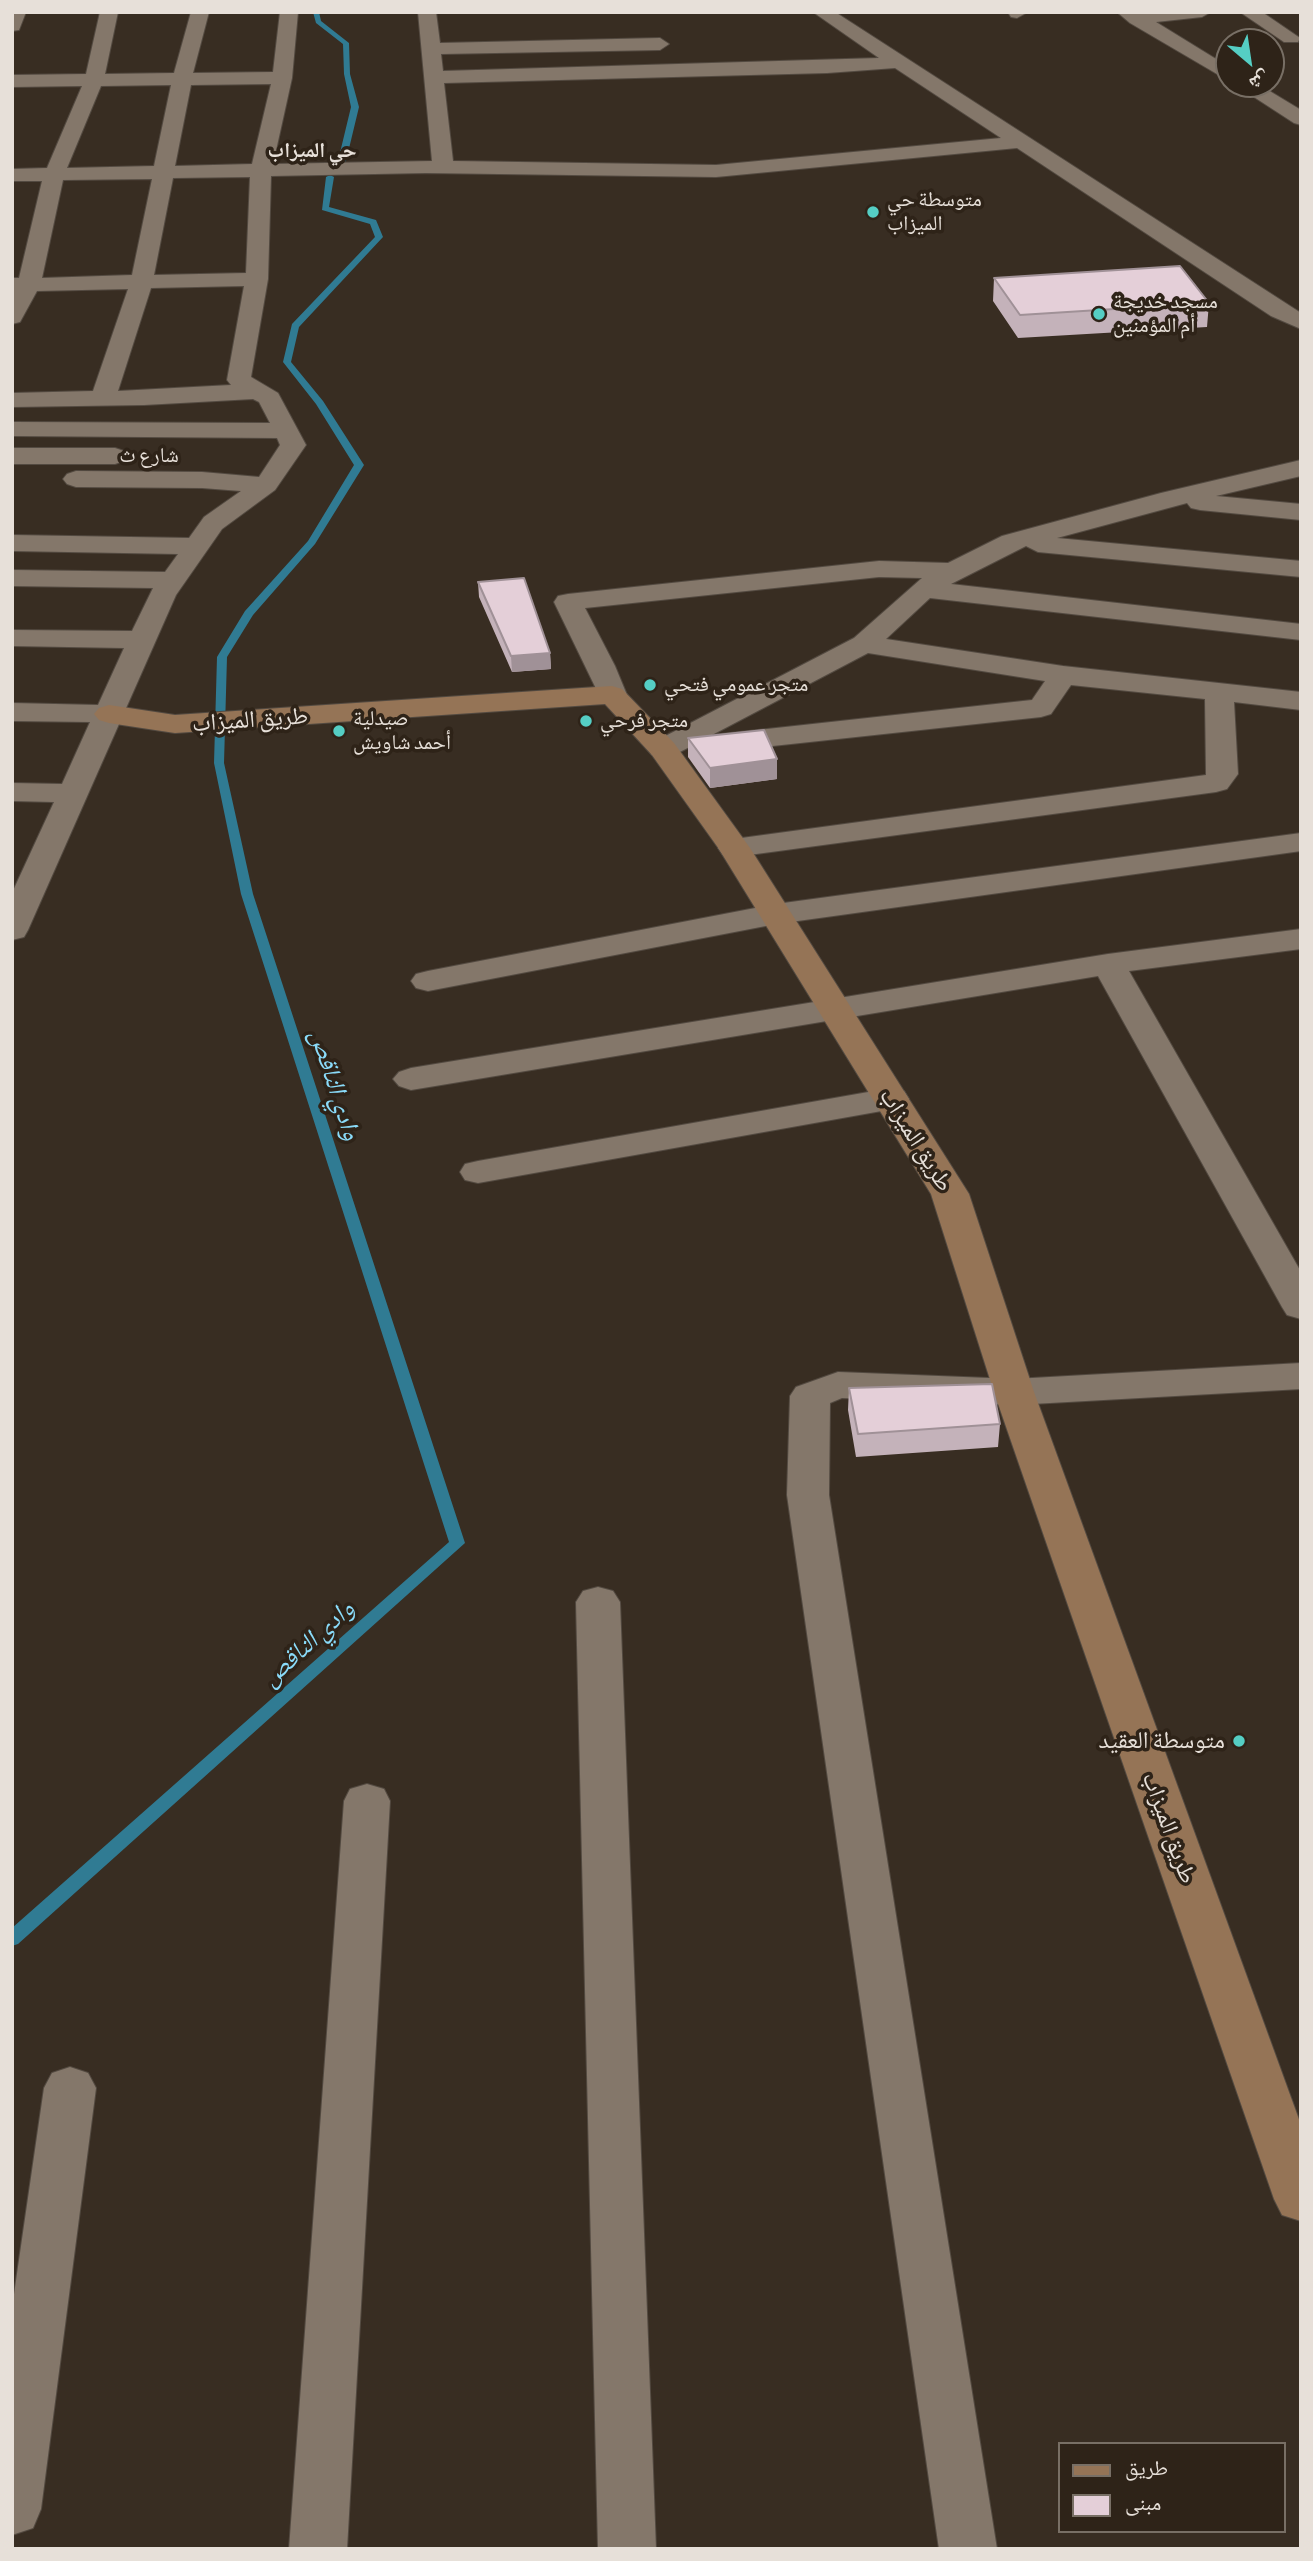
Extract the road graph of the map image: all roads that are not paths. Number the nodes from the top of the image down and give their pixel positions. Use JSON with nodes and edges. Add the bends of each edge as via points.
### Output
{"nodes":[{"id":1,"x":17,"y":12,"type":"edge"},
{"id":2,"x":109,"y":12,"type":"edge"},
{"id":3,"x":200,"y":12,"type":"edge"},
{"id":4,"x":289,"y":12,"type":"edge"},
{"id":5,"x":822,"y":12,"type":"edge"},
{"id":6,"x":1202,"y":12,"type":"edge"},
{"id":7,"x":1249,"y":12,"type":"edge"},
{"id":8,"x":1131,"y":15,"type":"edge"},
{"id":9,"x":432,"y":20,"type":"edge"},
{"id":10,"x":12,"y":26,"type":"edge"},
{"id":11,"x":1291,"y":38,"type":"dead end"},
{"id":12,"x":670,"y":44,"type":"dead end"},
{"id":13,"x":431,"y":48,"type":"junction"},
{"id":14,"x":898,"y":62,"type":"junction"},
{"id":15,"x":1215,"y":66,"type":"edge"},
{"id":16,"x":434,"y":77,"type":"junction"},
{"id":17,"x":282,"y":78,"type":"junction"},
{"id":18,"x":182,"y":79,"type":"junction"},
{"id":19,"x":94,"y":80,"type":"junction"},
{"id":20,"x":12,"y":81,"type":"edge"},
{"id":21,"x":1285,"y":85,"type":"edge"},
{"id":22,"x":1289,"y":85,"type":"dead end"},
{"id":23,"x":1267,"y":98,"type":"edge"},
{"id":24,"x":1301,"y":119,"type":"edge"},
{"id":25,"x":1021,"y":142,"type":"junction"},
{"id":26,"x":443,"y":167,"type":"junction"},
{"id":27,"x":261,"y":171,"type":"junction"},
{"id":28,"x":162,"y":172,"type":"junction"},
{"id":29,"x":54,"y":174,"type":"junction"},
{"id":30,"x":12,"y":175,"type":"edge"},
{"id":31,"x":257,"y":279,"type":"junction"},
{"id":32,"x":142,"y":281,"type":"junction"},
{"id":33,"x":21,"y":285,"type":"edge"},
{"id":34,"x":12,"y":317,"type":"edge"},
{"id":35,"x":1301,"y":322,"type":"edge"},
{"id":36,"x":257,"y":391,"type":"junction"},
{"id":37,"x":103,"y":399,"type":"junction"},
{"id":38,"x":12,"y":400,"type":"edge"},
{"id":39,"x":12,"y":429,"type":"edge"},
{"id":40,"x":286,"y":444,"type":"junction"},
{"id":41,"x":12,"y":456,"type":"edge"},
{"id":42,"x":204,"y":456,"type":"dead end"},
{"id":43,"x":258,"y":456,"type":"dead end"},
{"id":44,"x":1301,"y":468,"type":"edge"},
{"id":45,"x":12,"y":479,"type":"edge"},
{"id":46,"x":266,"y":485,"type":"junction"},
{"id":47,"x":1170,"y":499,"type":"junction"},
{"id":48,"x":1301,"y":512,"type":"edge"},
{"id":49,"x":1011,"y":542,"type":"junction"},
{"id":50,"x":12,"y":543,"type":"edge"},
{"id":51,"x":197,"y":546,"type":"junction"},
{"id":52,"x":1301,"y":569,"type":"edge"},
{"id":53,"x":953,"y":571,"type":"junction"},
{"id":54,"x":12,"y":578,"type":"edge"},
{"id":55,"x":173,"y":580,"type":"junction"},
{"id":56,"x":924,"y":589,"type":"junction"},
{"id":57,"x":1301,"y":632,"type":"edge"},
{"id":58,"x":12,"y":638,"type":"edge"},
{"id":59,"x":142,"y":640,"type":"junction"},
{"id":60,"x":864,"y":644,"type":"junction"},
{"id":61,"x":1063,"y":675,"type":"junction"},
{"id":62,"x":1219,"y":693,"type":"junction"},
{"id":63,"x":612,"y":695,"type":"junction"},
{"id":64,"x":1301,"y":701,"type":"edge"},
{"id":65,"x":12,"y":712,"type":"edge"},
{"id":66,"x":109,"y":714,"type":"junction"},
{"id":67,"x":663,"y":749,"type":"junction"},
{"id":68,"x":12,"y":792,"type":"edge"},
{"id":69,"x":74,"y":793,"type":"junction"},
{"id":70,"x":1301,"y":842,"type":"edge"},
{"id":71,"x":734,"y":848,"type":"junction"},
{"id":72,"x":22,"y":884,"type":"edge"},
{"id":73,"x":776,"y":914,"type":"junction"},
{"id":74,"x":12,"y":930,"type":"edge"},
{"id":75,"x":1301,"y":939,"type":"edge"},
{"id":76,"x":1108,"y":964,"type":"junction"},
{"id":77,"x":428,"y":981,"type":"dead end"},
{"id":78,"x":834,"y":1009,"type":"junction"},
{"id":79,"x":411,"y":1079,"type":"dead end"},
{"id":80,"x":891,"y":1099,"type":"junction"},
{"id":81,"x":478,"y":1172,"type":"dead end"},
{"id":82,"x":1301,"y":1307,"type":"edge"},
{"id":83,"x":1301,"y":1376,"type":"edge"},
{"id":84,"x":1014,"y":1392,"type":"junction"},
{"id":85,"x":598,"y":1602,"type":"dead end"},
{"id":86,"x":367,"y":1801,"type":"dead end"},
{"id":87,"x":70,"y":2088,"type":"dead end"},
{"id":88,"x":1301,"y":2199,"type":"edge"},
{"id":89,"x":12,"y":2509,"type":"edge"},
{"id":90,"x":318,"y":2549,"type":"edge"},
{"id":91,"x":626,"y":2549,"type":"edge"},
{"id":92,"x":968,"y":2549,"type":"edge"}],
"edges":[{"from":1,"to":10,"type":"street"},
{"from":2,"to":19,"type":"street"},
{"from":3,"to":18,"type":"street"},
{"from":4,"to":17,"type":"street"},
{"from":5,"to":14,"type":"street"},
{"from":6,"to":8,"type":"street"},
{"from":7,"to":11,"type":"street"},
{"from":8,"to":15,"type":"street"},
{"from":9,"to":13,"type":"street"},
{"from":12,"to":13,"type":"street"},
{"from":13,"to":16,"type":"street"},
{"from":14,"to":16,"type":"street"},
{"from":14,"to":25,"type":"street"},
{"from":16,"to":26,"type":"street"},
{"from":17,"to":18,"type":"street"},
{"from":17,"to":27,"type":"street"},
{"from":18,"to":19,"type":"street"},
{"from":18,"to":28,"type":"street"},
{"from":19,"to":20,"type":"street"},
{"from":19,"to":29,"type":"street"},
{"from":21,"to":22,"type":"street"},
{"from":23,"to":24,"type":"street"},
{"from":25,"to":26,"type":"street","via":[[716,171]]},
{"from":25,"to":35,"type":"street"},
{"from":26,"to":27,"type":"street"},
{"from":27,"to":28,"type":"street"},
{"from":27,"to":31,"type":"street"},
{"from":28,"to":29,"type":"street"},
{"from":28,"to":32,"type":"street"},
{"from":29,"to":30,"type":"street"},
{"from":29,"to":33,"type":"street"},
{"from":31,"to":32,"type":"street"},
{"from":31,"to":36,"type":"street","via":[[239,380]]},
{"from":32,"to":33,"type":"street"},
{"from":32,"to":37,"type":"street"},
{"from":33,"to":34,"type":"street"},
{"from":36,"to":37,"type":"street"},
{"from":36,"to":40,"type":"street","via":[[269,398]]},
{"from":37,"to":38,"type":"street"},
{"from":39,"to":40,"type":"street"},
{"from":40,"to":43,"type":"street"},
{"from":40,"to":46,"type":"street"},
{"from":41,"to":42,"type":"street","name":"شارع ث"},
{"from":44,"to":47,"type":"street"},
{"from":45,"to":46,"type":"street"},
{"from":46,"to":51,"type":"street","via":[[213,523]]},
{"from":47,"to":48,"type":"street"},
{"from":47,"to":49,"type":"street"},
{"from":49,"to":52,"type":"street"},
{"from":49,"to":53,"type":"street"},
{"from":50,"to":51,"type":"street"},
{"from":51,"to":55,"type":"street"},
{"from":53,"to":56,"type":"street"},
{"from":53,"to":63,"type":"street","via":[[880,569],[568,602]]},
{"from":54,"to":55,"type":"street"},
{"from":55,"to":59,"type":"street"},
{"from":56,"to":57,"type":"street"},
{"from":56,"to":60,"type":"street"},
{"from":58,"to":59,"type":"street"},
{"from":59,"to":66,"type":"street"},
{"from":60,"to":61,"type":"street"},
{"from":60,"to":67,"type":"street"},
{"from":61,"to":62,"type":"street"},
{"from":61,"to":67,"type":"street","via":[[1041,708]]},
{"from":62,"to":64,"type":"street"},
{"from":62,"to":71,"type":"street","via":[[1223,774],[1216,783]]},
{"from":63,"to":66,"type":"street","name":"طريق الميزاب","via":[[175,724]]},
{"from":63,"to":67,"type":"street","name":"طريق الميزاب"},
{"from":65,"to":66,"type":"street"},
{"from":66,"to":69,"type":"street"},
{"from":67,"to":71,"type":"street","name":"طريق الميزاب"},
{"from":68,"to":69,"type":"street"},
{"from":69,"to":72,"type":"street"},
{"from":70,"to":73,"type":"street"},
{"from":71,"to":73,"type":"street","name":"طريق الميزاب"},
{"from":72,"to":74,"type":"street"},
{"from":73,"to":77,"type":"street"},
{"from":73,"to":78,"type":"street","name":"طريق الميزاب"},
{"from":75,"to":76,"type":"street"},
{"from":76,"to":78,"type":"street"},
{"from":76,"to":82,"type":"street"},
{"from":78,"to":79,"type":"street"},
{"from":78,"to":80,"type":"street","name":"طريق الميزاب"},
{"from":80,"to":81,"type":"street"},
{"from":80,"to":84,"type":"street","name":"طريق الميزاب","via":[[950,1194]]},
{"from":83,"to":84,"type":"street"},
{"from":84,"to":88,"type":"street","name":"طريق الميزاب"},
{"from":84,"to":92,"type":"street","via":[[838,1385],[810,1396],[808,1495]]},
{"from":85,"to":91,"type":"street"},
{"from":86,"to":90,"type":"street"},
{"from":87,"to":89,"type":"street"}]}
